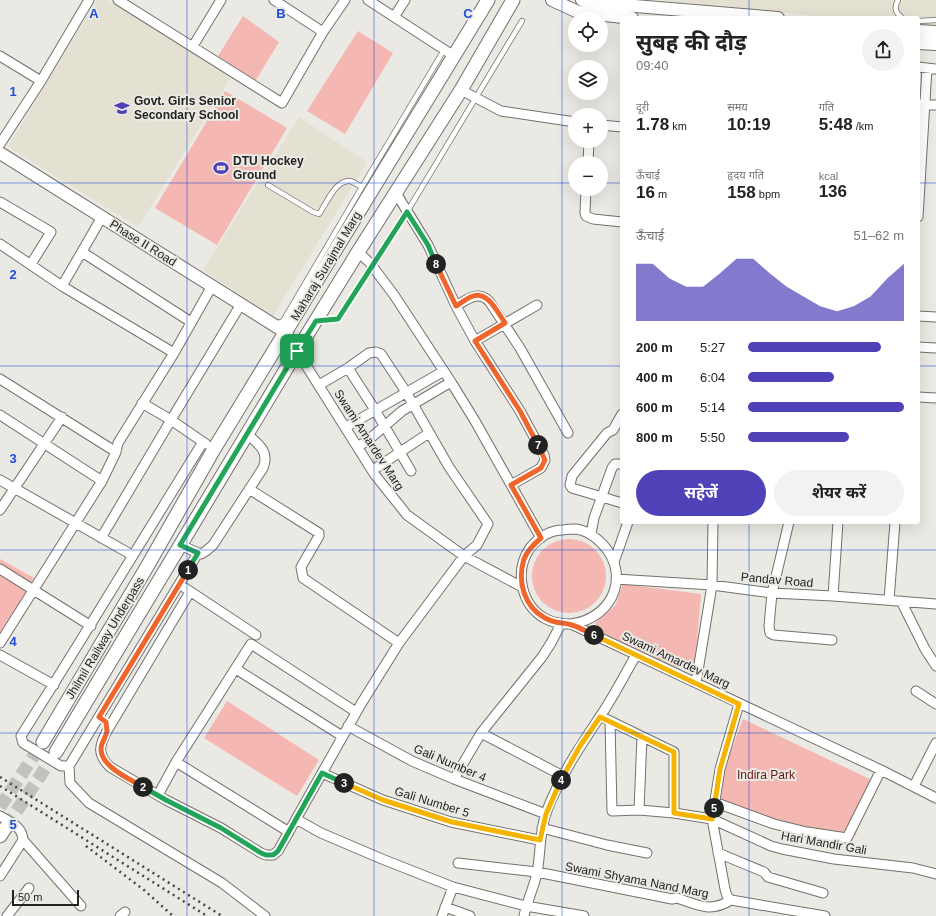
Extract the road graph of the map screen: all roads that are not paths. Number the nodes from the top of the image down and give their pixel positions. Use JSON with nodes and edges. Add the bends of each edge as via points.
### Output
{"nodes":[{"id":1,"x":89,"y":0,"type":"edge"},
{"id":2,"x":118,"y":0,"type":"edge"},
{"id":3,"x":221,"y":0,"type":"edge"},
{"id":4,"x":274,"y":0,"type":"edge"},
{"id":5,"x":345,"y":0,"type":"edge"},
{"id":6,"x":368,"y":0,"type":"edge"},
{"id":7,"x":405,"y":0,"type":"edge"},
{"id":8,"x":488,"y":0,"type":"edge"},
{"id":9,"x":513,"y":0,"type":"edge"},
{"id":10,"x":552,"y":0,"type":"edge"},
{"id":11,"x":582,"y":0,"type":"edge"},
{"id":12,"x":898,"y":0,"type":"edge"},
{"id":13,"x":741,"y":16,"type":"edge"},
{"id":14,"x":900,"y":16,"type":"edge"},
{"id":15,"x":394,"y":17,"type":"junction"},
{"id":16,"x":620,"y":17,"type":"edge"},
{"id":17,"x":936,"y":20,"type":"edge"},
{"id":18,"x":522,"y":21,"type":"dead end"},
{"id":19,"x":920,"y":21,"type":"edge"},
{"id":20,"x":920,"y":31,"type":"edge"},
{"id":21,"x":323,"y":32,"type":"junction"},
{"id":22,"x":936,"y":32,"type":"edge"},
{"id":23,"x":920,"y":43,"type":"edge"},
{"id":24,"x":936,"y":44,"type":"edge"},
{"id":25,"x":193,"y":46,"type":"junction"},
{"id":26,"x":449,"y":53,"type":"junction"},
{"id":27,"x":0,"y":56,"type":"edge"},
{"id":28,"x":927,"y":68,"type":"edge"},
{"id":29,"x":41,"y":81,"type":"junction"},
{"id":30,"x":461,"y":90,"type":"junction"},
{"id":31,"x":475,"y":98,"type":"junction"},
{"id":32,"x":922,"y":104,"type":"edge"},
{"id":33,"x":936,"y":105,"type":"edge"},
{"id":34,"x":568,"y":121,"type":"edge"},
{"id":35,"x":608,"y":126,"type":"edge"},
{"id":36,"x":620,"y":127,"type":"edge"},
{"id":37,"x":0,"y":144,"type":"edge"},
{"id":38,"x":0,"y":153,"type":"edge"},
{"id":39,"x":920,"y":160,"type":"edge"},
{"id":40,"x":268,"y":185,"type":"dead end"},
{"id":41,"x":362,"y":187,"type":"junction"},
{"id":42,"x":396,"y":193,"type":"junction"},
{"id":43,"x":586,"y":196,"type":"edge"},
{"id":44,"x":0,"y":202,"type":"edge"},
{"id":45,"x":407,"y":212,"type":"junction"},
{"id":46,"x":102,"y":217,"type":"junction"},
{"id":47,"x":620,"y":222,"type":"edge"},
{"id":48,"x":0,"y":244,"type":"edge"},
{"id":49,"x":82,"y":252,"type":"junction"},
{"id":50,"x":358,"y":252,"type":"junction"},
{"id":51,"x":31,"y":264,"type":"junction"},
{"id":52,"x":373,"y":267,"type":"junction"},
{"id":53,"x":62,"y":286,"type":"junction"},
{"id":54,"x":212,"y":286,"type":"junction"},
{"id":55,"x":241,"y":304,"type":"junction"},
{"id":56,"x":537,"y":305,"type":"dead end"},
{"id":57,"x":456,"y":306,"type":"junction"},
{"id":58,"x":920,"y":316,"type":"edge"},
{"id":59,"x":936,"y":317,"type":"edge"},
{"id":60,"x":316,"y":321,"type":"junction"},
{"id":61,"x":191,"y":322,"type":"junction"},
{"id":62,"x":505,"y":323,"type":"junction"},
{"id":63,"x":280,"y":329,"type":"junction"},
{"id":64,"x":475,"y":341,"type":"junction"},
{"id":65,"x":920,"y":347,"type":"edge"},
{"id":66,"x":936,"y":348,"type":"edge"},
{"id":67,"x":297,"y":351,"type":"junction"},
{"id":68,"x":174,"y":353,"type":"junction"},
{"id":69,"x":348,"y":368,"type":"junction"},
{"id":70,"x":444,"y":371,"type":"junction"},
{"id":71,"x":0,"y":379,"type":"edge"},
{"id":72,"x":451,"y":382,"type":"junction"},
{"id":73,"x":319,"y":385,"type":"junction"},
{"id":74,"x":406,"y":392,"type":"junction"},
{"id":75,"x":920,"y":397,"type":"edge"},
{"id":76,"x":936,"y":398,"type":"edge"},
{"id":77,"x":142,"y":403,"type":"junction"},
{"id":78,"x":413,"y":405,"type":"junction"},
{"id":79,"x":375,"y":410,"type":"junction"},
{"id":80,"x":0,"y":415,"type":"edge"},
{"id":81,"x":62,"y":417,"type":"junction"},
{"id":82,"x":620,"y":418,"type":"edge"},
{"id":83,"x":170,"y":420,"type":"junction"},
{"id":84,"x":384,"y":426,"type":"junction"},
{"id":85,"x":346,"y":427,"type":"junction"},
{"id":86,"x":613,"y":430,"type":"junction"},
{"id":87,"x":568,"y":432,"type":"dead end"},
{"id":88,"x":620,"y":432,"type":"edge"},
{"id":89,"x":429,"y":433,"type":"junction"},
{"id":90,"x":247,"y":434,"type":"junction"},
{"id":91,"x":202,"y":442,"type":"junction"},
{"id":92,"x":44,"y":444,"type":"junction"},
{"id":93,"x":358,"y":446,"type":"junction"},
{"id":94,"x":214,"y":449,"type":"junction"},
{"id":95,"x":116,"y":452,"type":"junction"},
{"id":96,"x":400,"y":452,"type":"junction"},
{"id":97,"x":620,"y":464,"type":"edge"},
{"id":98,"x":372,"y":470,"type":"junction"},
{"id":99,"x":411,"y":471,"type":"dead end"},
{"id":100,"x":0,"y":480,"type":"edge"},
{"id":101,"x":102,"y":481,"type":"junction"},
{"id":102,"x":511,"y":485,"type":"junction"},
{"id":103,"x":15,"y":488,"type":"junction"},
{"id":104,"x":249,"y":489,"type":"junction"},
{"id":105,"x":600,"y":497,"type":"junction"},
{"id":106,"x":620,"y":502,"type":"edge"},
{"id":107,"x":0,"y":510,"type":"edge"},
{"id":108,"x":75,"y":524,"type":"junction"},
{"id":109,"x":152,"y":524,"type":"junction"},
{"id":110,"x":627,"y":524,"type":"edge"},
{"id":111,"x":713,"y":524,"type":"edge"},
{"id":112,"x":789,"y":524,"type":"edge"},
{"id":113,"x":838,"y":524,"type":"edge"},
{"id":114,"x":895,"y":524,"type":"edge"},
{"id":115,"x":166,"y":533,"type":"junction"},
{"id":116,"x":591,"y":534,"type":"junction"},
{"id":117,"x":101,"y":538,"type":"junction"},
{"id":118,"x":541,"y":538,"type":"junction"},
{"id":119,"x":180,"y":545,"type":"junction"},
{"id":120,"x":198,"y":553,"type":"junction"},
{"id":121,"x":132,"y":556,"type":"junction"},
{"id":122,"x":464,"y":556,"type":"junction"},
{"id":123,"x":614,"y":562,"type":"junction"},
{"id":124,"x":0,"y":569,"type":"edge"},
{"id":125,"x":616,"y":579,"type":"junction"},
{"id":126,"x":179,"y":584,"type":"junction"},
{"id":127,"x":712,"y":586,"type":"junction"},
{"id":128,"x":522,"y":587,"type":"junction"},
{"id":129,"x":32,"y":590,"type":"junction"},
{"id":130,"x":190,"y":592,"type":"junction"},
{"id":131,"x":772,"y":593,"type":"junction"},
{"id":132,"x":833,"y":596,"type":"junction"},
{"id":133,"x":889,"y":600,"type":"junction"},
{"id":134,"x":901,"y":601,"type":"junction"},
{"id":135,"x":936,"y":604,"type":"edge"},
{"id":136,"x":566,"y":624,"type":"junction"},
{"id":137,"x":91,"y":626,"type":"junction"},
{"id":138,"x":256,"y":635,"type":"dead end"},
{"id":139,"x":832,"y":640,"type":"dead end"},
{"id":140,"x":0,"y":643,"type":"edge"},
{"id":141,"x":399,"y":643,"type":"junction"},
{"id":142,"x":0,"y":655,"type":"edge"},
{"id":143,"x":636,"y":655,"type":"junction"},
{"id":144,"x":936,"y":666,"type":"edge"},
{"id":145,"x":236,"y":669,"type":"junction"},
{"id":146,"x":696,"y":683,"type":"junction"},
{"id":147,"x":54,"y":684,"type":"junction"},
{"id":148,"x":916,"y":691,"type":"dead end"},
{"id":149,"x":739,"y":704,"type":"junction"},
{"id":150,"x":936,"y":704,"type":"edge"},
{"id":151,"x":356,"y":712,"type":"junction"},
{"id":152,"x":99,"y":717,"type":"junction"},
{"id":153,"x":600,"y":717,"type":"junction"},
{"id":154,"x":610,"y":721,"type":"junction"},
{"id":155,"x":348,"y":726,"type":"junction"},
{"id":156,"x":107,"y":731,"type":"junction"},
{"id":157,"x":481,"y":733,"type":"junction"},
{"id":158,"x":342,"y":736,"type":"junction"},
{"id":159,"x":642,"y":737,"type":"junction"},
{"id":160,"x":42,"y":742,"type":"tunnel mouth"},
{"id":161,"x":936,"y":743,"type":"edge"},
{"id":162,"x":56,"y":752,"type":"tunnel mouth"},
{"id":163,"x":176,"y":762,"type":"junction"},
{"id":164,"x":69,"y":766,"type":"junction"},
{"id":165,"x":881,"y":770,"type":"junction"},
{"id":166,"x":322,"y":773,"type":"junction"},
{"id":167,"x":563,"y":776,"type":"junction"},
{"id":168,"x":454,"y":779,"type":"junction"},
{"id":169,"x":914,"y":786,"type":"junction"},
{"id":170,"x":158,"y":795,"type":"junction"},
{"id":171,"x":936,"y":798,"type":"edge"},
{"id":172,"x":714,"y":802,"type":"junction"},
{"id":173,"x":639,"y":810,"type":"junction"},
{"id":174,"x":674,"y":813,"type":"junction"},
{"id":175,"x":546,"y":814,"type":"junction"},
{"id":176,"x":296,"y":819,"type":"junction"},
{"id":177,"x":712,"y":819,"type":"junction"},
{"id":178,"x":2,"y":826,"type":"edge"},
{"id":179,"x":542,"y":828,"type":"junction"},
{"id":180,"x":289,"y":832,"type":"junction"},
{"id":181,"x":23,"y":840,"type":"junction"},
{"id":182,"x":540,"y":840,"type":"junction"},
{"id":183,"x":647,"y":853,"type":"dead end"},
{"id":184,"x":718,"y":853,"type":"junction"},
{"id":185,"x":458,"y":863,"type":"dead end"},
{"id":186,"x":537,"y":872,"type":"junction"},
{"id":187,"x":936,"y":874,"type":"edge"},
{"id":188,"x":0,"y":876,"type":"edge"},
{"id":189,"x":453,"y":887,"type":"junction"},
{"id":190,"x":29,"y":888,"type":"dead end"},
{"id":191,"x":823,"y":892,"type":"dead end"},
{"id":192,"x":731,"y":900,"type":"junction"},
{"id":193,"x":80,"y":906,"type":"dead end"},
{"id":194,"x":526,"y":906,"type":"junction"},
{"id":195,"x":445,"y":907,"type":"junction"},
{"id":196,"x":558,"y":914,"type":"edge"},
{"id":197,"x":7,"y":916,"type":"edge"},
{"id":198,"x":265,"y":916,"type":"edge"},
{"id":199,"x":442,"y":916,"type":"edge"},
{"id":200,"x":470,"y":916,"type":"edge"},
{"id":201,"x":524,"y":916,"type":"edge"},
{"id":202,"x":584,"y":916,"type":"edge"},
{"id":203,"x":825,"y":916,"type":"edge"}],
"edges":[{"from":1,"to":29,"type":"street"},
{"from":2,"to":25,"type":"street"},
{"from":3,"to":25,"type":"street"},
{"from":4,"to":21,"type":"street"},
{"from":5,"to":21,"type":"street"},
{"from":6,"to":15,"type":"street"},
{"from":7,"to":15,"type":"street"},
{"from":8,"to":26,"type":"main road","name":"Maharaj Surajmal Marg"},
{"from":9,"to":30,"type":"main road","name":"Jhilmil Railway Underpass"},
{"from":10,"to":16,"type":"street","via":[[578,12]]},
{"from":11,"to":13,"type":"street"},
{"from":12,"to":14,"type":"lane","via":[[895,7]]},
{"from":15,"to":26,"type":"street"},
{"from":17,"to":19,"type":"lane"},
{"from":18,"to":31,"type":"lane"},
{"from":20,"to":22,"type":"street"},
{"from":21,"to":25,"type":"street","via":[[282,103]]},
{"from":23,"to":24,"type":"street"},
{"from":26,"to":41,"type":"lane"},
{"from":26,"to":63,"type":"main road","name":"Maharaj Surajmal Marg"},
{"from":27,"to":29,"type":"street"},
{"from":28,"to":32,"type":"street"},
{"from":29,"to":37,"type":"street"},
{"from":30,"to":31,"type":"street"},
{"from":30,"to":42,"type":"main road","name":"Jhilmil Railway Underpass"},
{"from":31,"to":34,"type":"street","via":[[501,110]]},
{"from":31,"to":45,"type":"lane"},
{"from":32,"to":33,"type":"street"},
{"from":32,"to":39,"type":"street"},
{"from":35,"to":36,"type":"street"},
{"from":38,"to":46,"type":"street","name":"Phase II Road"},
{"from":40,"to":41,"type":"lane","via":[[319,214],[335,188],[343,182],[352,181]]},
{"from":41,"to":63,"type":"lane"},
{"from":42,"to":45,"type":"street"},
{"from":42,"to":50,"type":"main road","name":"Jhilmil Railway Underpass"},
{"from":43,"to":47,"type":"street","via":[[586,216]]},
{"from":44,"to":51,"type":"street","via":[[51,232]]},
{"from":45,"to":52,"type":"lane"},
{"from":45,"to":57,"type":"street","via":[[428,245]]},
{"from":46,"to":49,"type":"street"},
{"from":46,"to":54,"type":"street","name":"Phase II Road"},
{"from":48,"to":51,"type":"street"},
{"from":49,"to":53,"type":"street"},
{"from":49,"to":61,"type":"street"},
{"from":50,"to":52,"type":"street"},
{"from":50,"to":60,"type":"main road","name":"Jhilmil Railway Underpass"},
{"from":51,"to":53,"type":"street"},
{"from":52,"to":60,"type":"lane","via":[[338,319]]},
{"from":52,"to":70,"type":"street"},
{"from":53,"to":68,"type":"street"},
{"from":54,"to":55,"type":"street","name":"Phase II Road"},
{"from":54,"to":61,"type":"street"},
{"from":55,"to":63,"type":"street","name":"Phase II Road"},
{"from":55,"to":83,"type":"street"},
{"from":56,"to":62,"type":"street"},
{"from":57,"to":62,"type":"street","via":[[472,296],[482,296],[489,301]]},
{"from":57,"to":64,"type":"street"},
{"from":58,"to":59,"type":"street"},
{"from":60,"to":67,"type":"main road","name":"Jhilmil Railway Underpass"},
{"from":61,"to":68,"type":"street"},
{"from":62,"to":64,"type":"street"},
{"from":62,"to":87,"type":"street"},
{"from":63,"to":67,"type":"street"},
{"from":63,"to":94,"type":"main road","name":"Maharaj Surajmal Marg"},
{"from":64,"to":102,"type":"street","via":[[520,411],[544,455],[545,460],[541,468]]},
{"from":65,"to":66,"type":"street"},
{"from":67,"to":73,"type":"street","name":"Swami Amardev Marg"},
{"from":67,"to":90,"type":"main road","name":"Jhilmil Railway Underpass"},
{"from":68,"to":77,"type":"street"},
{"from":69,"to":73,"type":"street"},
{"from":69,"to":74,"type":"street","via":[[369,353],[379,352]]},
{"from":69,"to":79,"type":"street"},
{"from":70,"to":72,"type":"street"},
{"from":70,"to":74,"type":"street"},
{"from":71,"to":81,"type":"street"},
{"from":72,"to":78,"type":"street"},
{"from":72,"to":102,"type":"street"},
{"from":73,"to":85,"type":"street","name":"Swami Amardev Marg"},
{"from":74,"to":78,"type":"street"},
{"from":74,"to":79,"type":"street"},
{"from":75,"to":76,"type":"street"},
{"from":77,"to":83,"type":"street"},
{"from":77,"to":95,"type":"street","via":[[118,443]]},
{"from":78,"to":84,"type":"street"},
{"from":78,"to":89,"type":"street"},
{"from":79,"to":84,"type":"street"},
{"from":79,"to":85,"type":"street"},
{"from":80,"to":92,"type":"street"},
{"from":81,"to":92,"type":"street"},
{"from":81,"to":95,"type":"street"},
{"from":82,"to":86,"type":"street"},
{"from":83,"to":91,"type":"street"},
{"from":83,"to":117,"type":"street"},
{"from":84,"to":93,"type":"street"},
{"from":84,"to":96,"type":"street"},
{"from":85,"to":93,"type":"street","name":"Swami Amardev Marg"},
{"from":86,"to":88,"type":"street"},
{"from":86,"to":105,"type":"street","via":[[607,433],[572,476],[570,482],[572,488]]},
{"from":89,"to":96,"type":"street"},
{"from":89,"to":122,"type":"street","via":[[488,524],[477,545]]},
{"from":90,"to":104,"type":"street","via":[[262,449],[266,461]]},
{"from":90,"to":119,"type":"main road","name":"Jhilmil Railway Underpass"},
{"from":91,"to":94,"type":"street"},
{"from":91,"to":109,"type":"street"},
{"from":92,"to":101,"type":"street"},
{"from":92,"to":103,"type":"street"},
{"from":93,"to":98,"type":"street","name":"Swami Amardev Marg"},
{"from":94,"to":115,"type":"main road","name":"Maharaj Surajmal Marg"},
{"from":95,"to":101,"type":"street"},
{"from":96,"to":98,"type":"street"},
{"from":96,"to":99,"type":"street"},
{"from":97,"to":105,"type":"street","via":[[613,465]]},
{"from":98,"to":122,"type":"street","name":"Swami Amardev Marg","via":[[407,515]]},
{"from":100,"to":103,"type":"street"},
{"from":101,"to":108,"type":"street"},
{"from":102,"to":118,"type":"street"},
{"from":103,"to":107,"type":"street"},
{"from":103,"to":108,"type":"street"},
{"from":104,"to":120,"type":"street","via":[[213,545],[201,554]]},
{"from":104,"to":141,"type":"street","via":[[319,533],[320,536],[301,566],[303,578]]},
{"from":105,"to":106,"type":"street"},
{"from":105,"to":116,"type":"street"},
{"from":108,"to":117,"type":"street"},
{"from":108,"to":129,"type":"street"},
{"from":109,"to":115,"type":"street"},
{"from":109,"to":121,"type":"street"},
{"from":110,"to":123,"type":"street"},
{"from":111,"to":127,"type":"street"},
{"from":112,"to":131,"type":"street"},
{"from":113,"to":132,"type":"street"},
{"from":114,"to":133,"type":"street"},
{"from":115,"to":160,"type":"main road","name":"Jhilmil Railway Underpass"},
{"from":116,"to":118,"type":"street","via":[[577,529],[559,530]]},
{"from":116,"to":123,"type":"street","via":[[603,543]]},
{"from":117,"to":121,"type":"street"},
{"from":118,"to":128,"type":"street","via":[[524,559]]},
{"from":119,"to":120,"type":"street"},
{"from":119,"to":162,"type":"main road","name":"Jhilmil Railway Underpass"},
{"from":120,"to":126,"type":"street"},
{"from":121,"to":137,"type":"street"},
{"from":122,"to":128,"type":"street","name":"Swami Amardev Marg"},
{"from":122,"to":141,"type":"street"},
{"from":123,"to":125,"type":"street"},
{"from":124,"to":129,"type":"street"},
{"from":125,"to":127,"type":"street","name":"Pandav Road"},
{"from":125,"to":136,"type":"street","via":[[614,591],[604,609],[588,620]]},
{"from":126,"to":130,"type":"street"},
{"from":126,"to":152,"type":"street"},
{"from":127,"to":131,"type":"street","name":"Pandav Road"},
{"from":127,"to":146,"type":"street"},
{"from":128,"to":136,"type":"street","name":"Swami Amardev Marg","via":[[532,608],[544,618]]},
{"from":129,"to":137,"type":"street"},
{"from":129,"to":140,"type":"street"},
{"from":130,"to":138,"type":"street"},
{"from":130,"to":156,"type":"street"},
{"from":131,"to":132,"type":"street","name":"Pandav Road"},
{"from":131,"to":139,"type":"street","via":[[770,633]]},
{"from":132,"to":133,"type":"street","name":"Pandav Road"},
{"from":133,"to":134,"type":"street","name":"Pandav Road"},
{"from":134,"to":135,"type":"street","name":"Pandav Road"},
{"from":134,"to":144,"type":"street"},
{"from":136,"to":143,"type":"street","name":"Swami Amardev Marg"},
{"from":136,"to":157,"type":"street"},
{"from":137,"to":147,"type":"street"},
{"from":141,"to":151,"type":"street"},
{"from":142,"to":147,"type":"street"},
{"from":143,"to":146,"type":"street","name":"Swami Amardev Marg"},
{"from":143,"to":153,"type":"street"},
{"from":145,"to":151,"type":"street","via":[[251,644]]},
{"from":145,"to":158,"type":"street"},
{"from":145,"to":163,"type":"street"},
{"from":146,"to":149,"type":"street","name":"Swami Amardev Marg"},
{"from":147,"to":164,"type":"street","via":[[22,736],[24,743],[61,766]]},
{"from":148,"to":150,"type":"street"},
{"from":149,"to":165,"type":"street","name":"Swami Amardev Marg"},
{"from":149,"to":172,"type":"street","via":[[720,769]]},
{"from":151,"to":155,"type":"street"},
{"from":152,"to":156,"type":"street","via":[[106,722]]},
{"from":152,"to":164,"type":"street"},
{"from":153,"to":154,"type":"street"},
{"from":153,"to":167,"type":"street"},
{"from":154,"to":159,"type":"street"},
{"from":154,"to":173,"type":"street","name":"Hari Mandir Gali","via":[[612,811]]},
{"from":155,"to":158,"type":"street"},
{"from":155,"to":168,"type":"street","name":"Gali Number 4","via":[[412,761]]},
{"from":156,"to":170,"type":"street","via":[[100,750],[104,760]]},
{"from":157,"to":167,"type":"street"},
{"from":157,"to":168,"type":"street"},
{"from":158,"to":166,"type":"street"},
{"from":159,"to":173,"type":"street"},
{"from":159,"to":174,"type":"street","via":[[674,752]]},
{"from":161,"to":169,"type":"street"},
{"from":163,"to":170,"type":"street"},
{"from":163,"to":180,"type":"street"},
{"from":164,"to":198,"type":"street","via":[[70,782],[88,803],[222,883]]},
{"from":165,"to":169,"type":"street","name":"Swami Amardev Marg"},
{"from":165,"to":172,"type":"street","via":[[847,838],[774,824]]},
{"from":166,"to":176,"type":"street"},
{"from":166,"to":182,"type":"street","name":"Gali Number 5","via":[[383,800],[452,822]]},
{"from":167,"to":175,"type":"street"},
{"from":168,"to":175,"type":"street","name":"Gali Number 4"},
{"from":169,"to":171,"type":"street","name":"Swami Amardev Marg"},
{"from":170,"to":180,"type":"street","via":[[266,855],[273,855],[278,851]]},
{"from":172,"to":177,"type":"street"},
{"from":173,"to":174,"type":"street","name":"Hari Mandir Gali"},
{"from":174,"to":177,"type":"street","name":"Hari Mandir Gali"},
{"from":175,"to":179,"type":"street"},
{"from":176,"to":180,"type":"street"},
{"from":176,"to":189,"type":"street","via":[[382,859]]},
{"from":177,"to":184,"type":"street"},
{"from":177,"to":187,"type":"street","name":"Hari Mandir Gali","via":[[782,849],[841,860],[913,868]]},
{"from":178,"to":181,"type":"street","via":[[18,827],[22,831]]},
{"from":179,"to":182,"type":"street"},
{"from":179,"to":183,"type":"street"},
{"from":181,"to":188,"type":"street"},
{"from":181,"to":193,"type":"street"},
{"from":182,"to":186,"type":"street"},
{"from":184,"to":191,"type":"street","via":[[764,872],[768,877]]},
{"from":184,"to":192,"type":"street","via":[[724,889]]},
{"from":185,"to":186,"type":"street","name":"Swami Shyama Nand Marg"},
{"from":186,"to":192,"type":"street","name":"Swami Shyama Nand Marg","via":[[677,898],[707,907],[721,906]]},
{"from":186,"to":194,"type":"street"},
{"from":189,"to":194,"type":"street"},
{"from":189,"to":195,"type":"street"},
{"from":190,"to":197,"type":"street"},
{"from":192,"to":203,"type":"street","name":"Swami Shyama Nand Marg"},
{"from":194,"to":196,"type":"street"},
{"from":194,"to":201,"type":"street"},
{"from":195,"to":199,"type":"street"},
{"from":195,"to":200,"type":"street"},
{"from":196,"to":202,"type":"street"}]}
